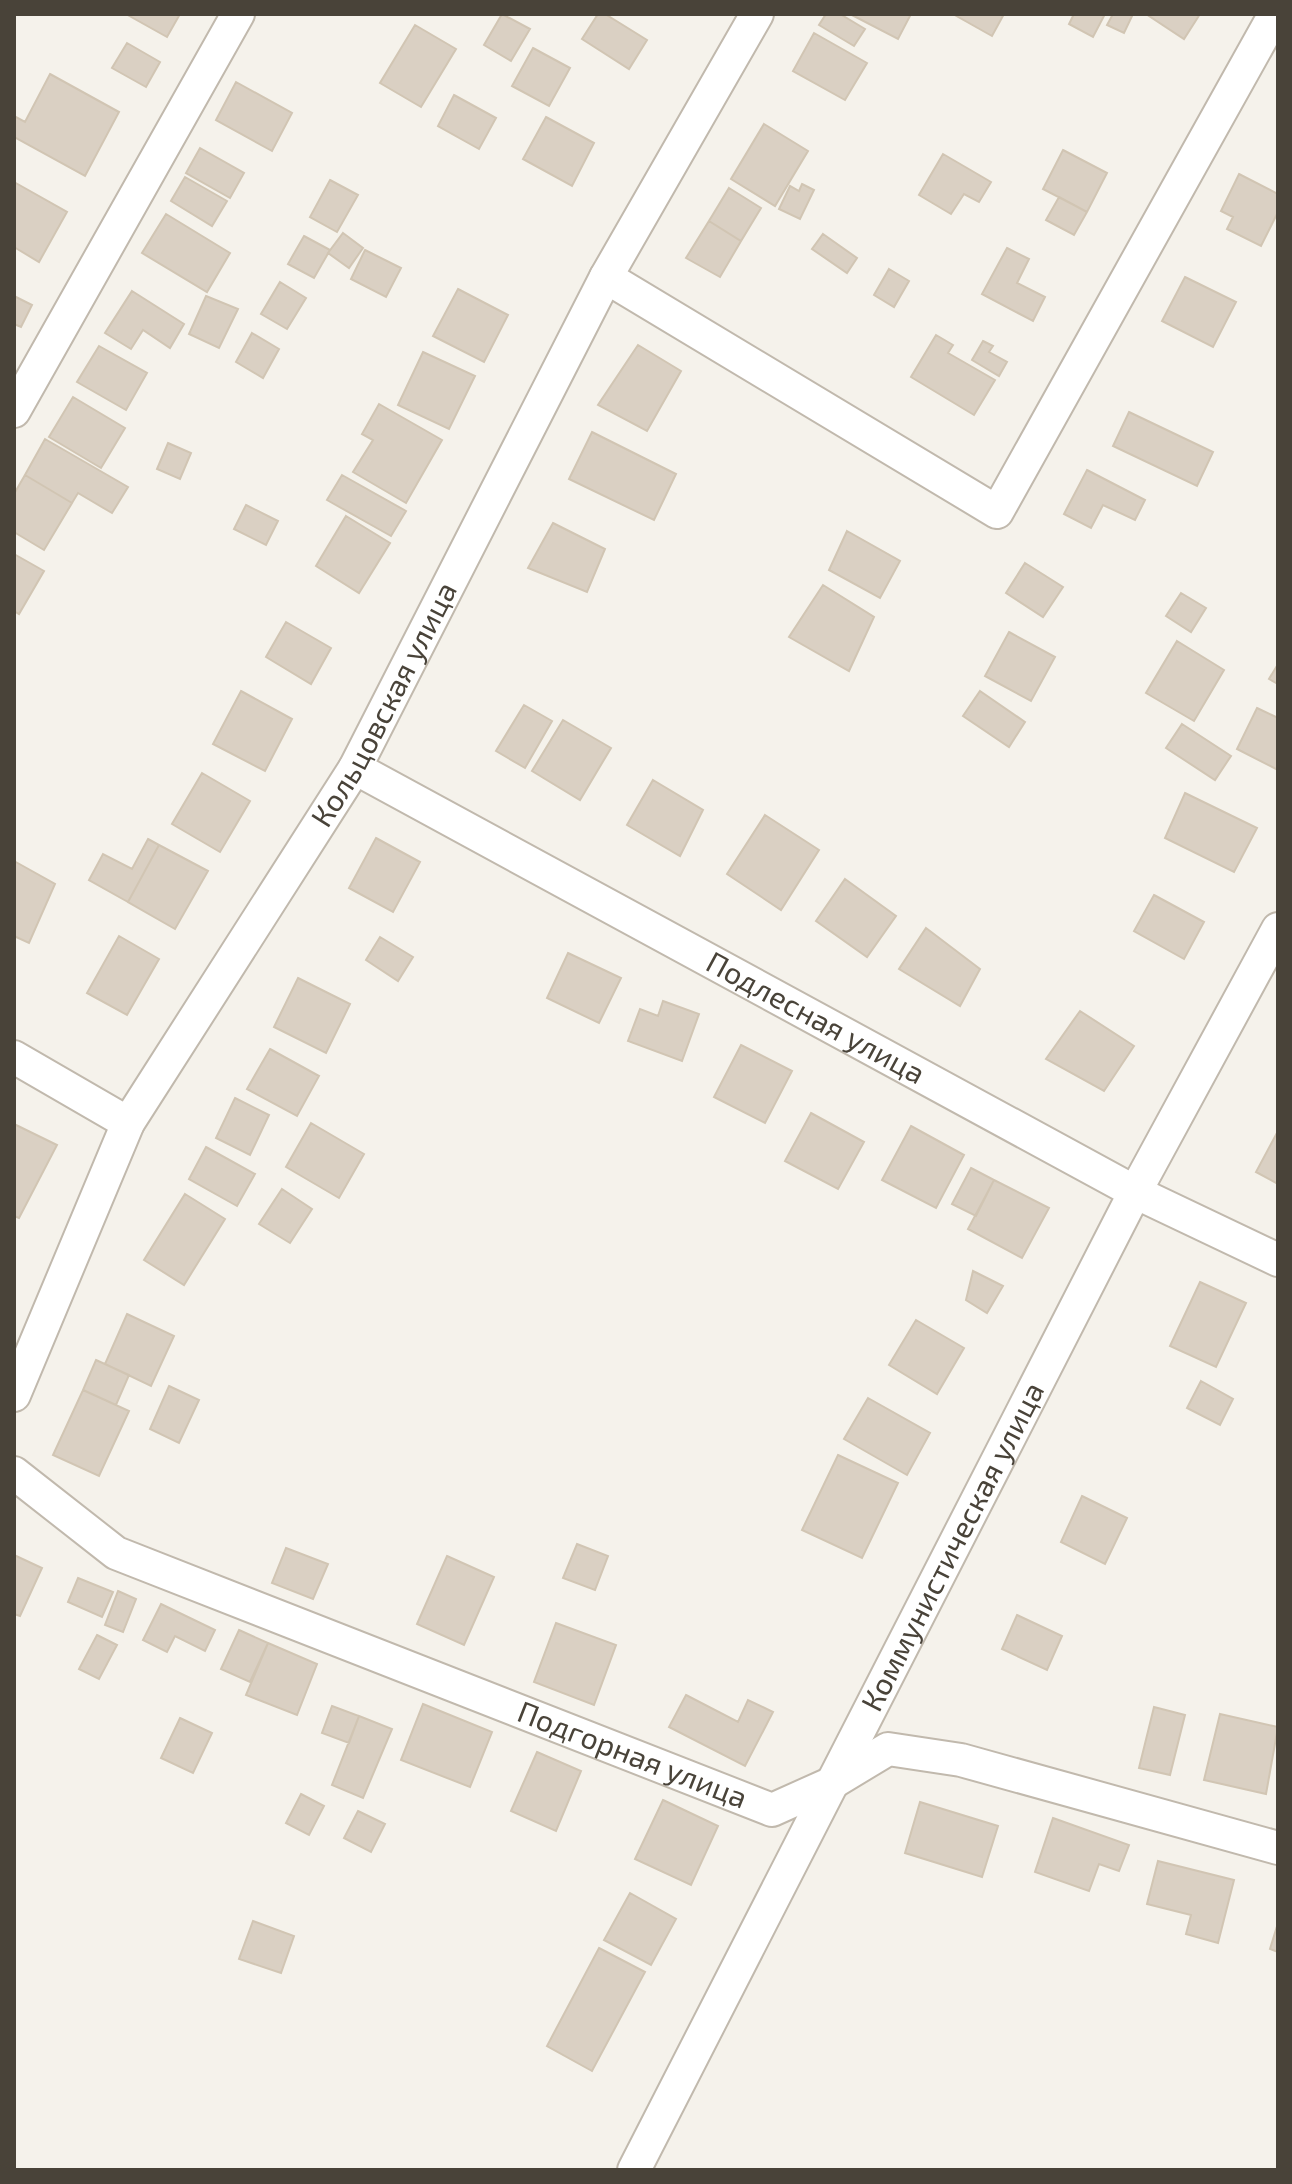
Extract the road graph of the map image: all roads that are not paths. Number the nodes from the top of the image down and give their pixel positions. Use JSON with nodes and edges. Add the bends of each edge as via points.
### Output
{"nodes":[{"id":1,"x":238,"y":14,"type":"edge"},
{"id":2,"x":757,"y":14,"type":"edge"},
{"id":3,"x":1275,"y":14,"type":"edge"},
{"id":4,"x":606,"y":277,"type":"junction"},
{"id":5,"x":14,"y":411,"type":"edge"},
{"id":6,"x":355,"y":768,"type":"junction"},
{"id":7,"x":1278,"y":929,"type":"edge"},
{"id":8,"x":14,"y":1057,"type":"edge"},
{"id":9,"x":128,"y":1123,"type":"junction"},
{"id":10,"x":1135,"y":1192,"type":"junction"},
{"id":11,"x":1278,"y":1260,"type":"edge"},
{"id":12,"x":14,"y":1395,"type":"edge"},
{"id":13,"x":14,"y":1473,"type":"edge"},
{"id":14,"x":830,"y":1784,"type":"junction"},
{"id":15,"x":1278,"y":1848,"type":"edge"},
{"id":16,"x":634,"y":2170,"type":"edge"}],
"edges":[{"from":1,"to":5,"type":"street"},
{"from":2,"to":4,"type":"street","name":"Кольцовская улица"},
{"from":3,"to":4,"type":"street","via":[[997,512]]},
{"from":4,"to":6,"type":"street","name":"Кольцовская улица"},
{"from":6,"to":9,"type":"street","name":"Кольцовская улица"},
{"from":6,"to":10,"type":"street","name":"Подлесная улица"},
{"from":7,"to":10,"type":"street","name":"Коммунистическая улица"},
{"from":8,"to":9,"type":"street"},
{"from":9,"to":12,"type":"street","name":"Кольцовская улица"},
{"from":10,"to":11,"type":"street","name":"Подлесная улица"},
{"from":10,"to":14,"type":"street","name":"Коммунистическая улица"},
{"from":13,"to":14,"type":"street","name":"Подгорная улица","via":[[116,1553],[772,1810]]},
{"from":14,"to":15,"type":"street","name":"Подгорная улица","via":[[888,1749],[961,1760]]},
{"from":14,"to":16,"type":"street","name":"Коммунистическая улица"}]}
